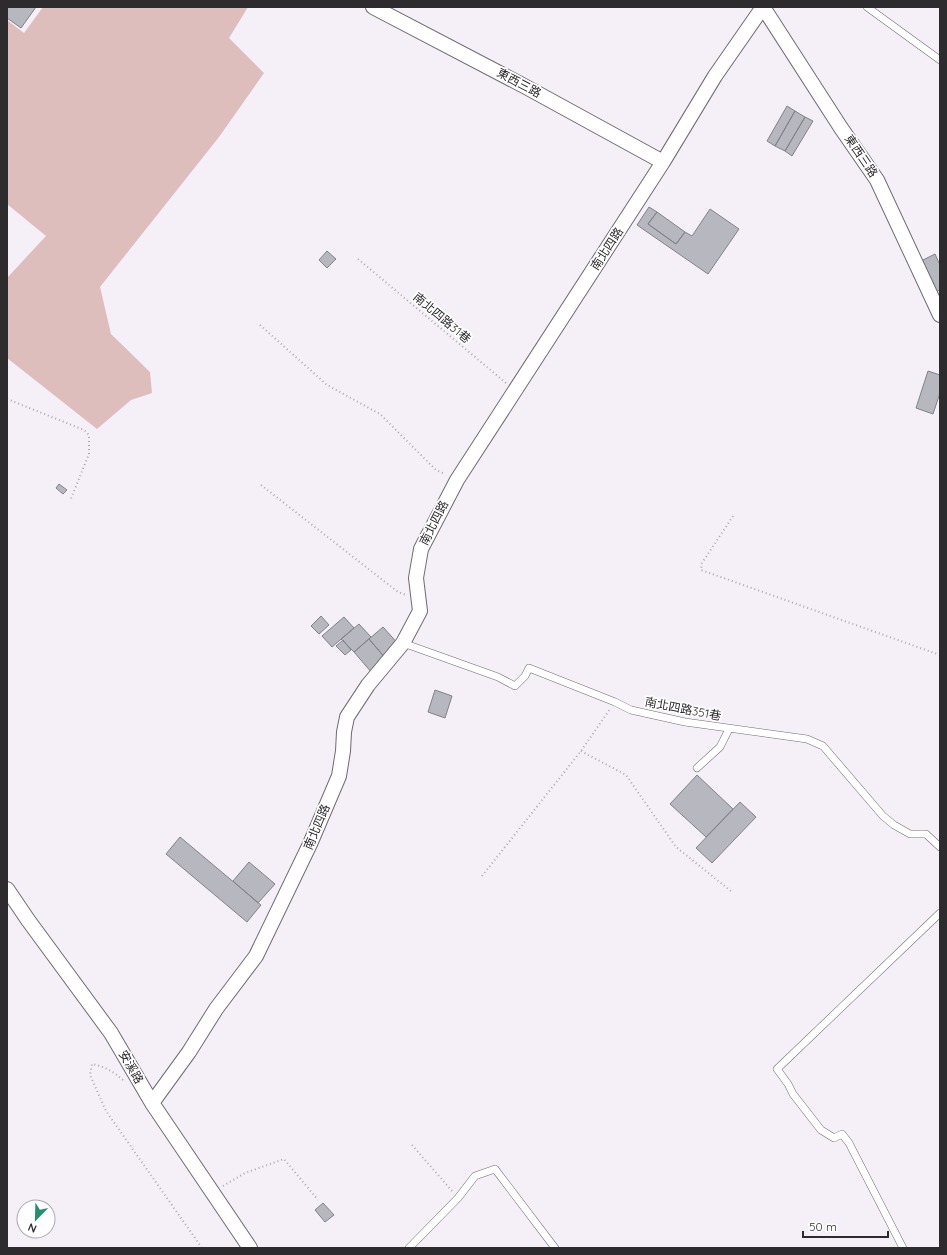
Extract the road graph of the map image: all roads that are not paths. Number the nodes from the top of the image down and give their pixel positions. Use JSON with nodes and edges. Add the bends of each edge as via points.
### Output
{"nodes":[{"id":1,"x":372,"y":7,"type":"edge"},
{"id":2,"x":763,"y":7,"type":"edge"},
{"id":3,"x":867,"y":7,"type":"edge"},
{"id":4,"x":940,"y":60,"type":"edge"},
{"id":5,"x":663,"y":162,"type":"junction"},
{"id":6,"x":940,"y":315,"type":"edge"},
{"id":7,"x":403,"y":643,"type":"junction"},
{"id":8,"x":729,"y":729,"type":"junction"},
{"id":9,"x":697,"y":768,"type":"dead end"},
{"id":10,"x":940,"y":847,"type":"edge"},
{"id":11,"x":7,"y":889,"type":"edge"},
{"id":12,"x":940,"y":913,"type":"edge"},
{"id":13,"x":152,"y":1103,"type":"junction"},
{"id":14,"x":250,"y":1248,"type":"edge"},
{"id":15,"x":408,"y":1248,"type":"edge"},
{"id":16,"x":555,"y":1248,"type":"edge"},
{"id":17,"x":904,"y":1248,"type":"edge"}],
"edges":[{"from":1,"to":5,"type":"street","name":"東西三路"},
{"from":2,"to":5,"type":"street","name":"南北四路","via":[[715,76]]},
{"from":2,"to":6,"type":"street","name":"東西三路","via":[[877,180]]},
{"from":3,"to":4,"type":"lane"},
{"from":5,"to":7,"type":"street","name":"南北四路","via":[[457,480],[421,549],[416,578],[420,611]]},
{"from":7,"to":8,"type":"lane","name":"南北四路351巷","via":[[498,677],[515,686],[529,668],[631,710]]},
{"from":7,"to":13,"type":"street","name":"南北四路","via":[[368,685],[347,717],[339,776],[310,844],[256,956],[216,1009]]},
{"from":8,"to":9,"type":"lane","via":[[720,747]]},
{"from":8,"to":10,"type":"lane","name":"南北四路351巷","via":[[807,739],[823,746],[894,825],[910,834],[926,834]]},
{"from":11,"to":13,"type":"street","name":"安溪路","via":[[111,1033]]},
{"from":12,"to":17,"type":"lane","via":[[778,1069],[793,1094],[821,1130],[834,1138],[842,1134],[849,1143]]},
{"from":13,"to":14,"type":"street","name":"安溪路"},
{"from":15,"to":16,"type":"lane","via":[[458,1198],[475,1176],[495,1169]]}]}
